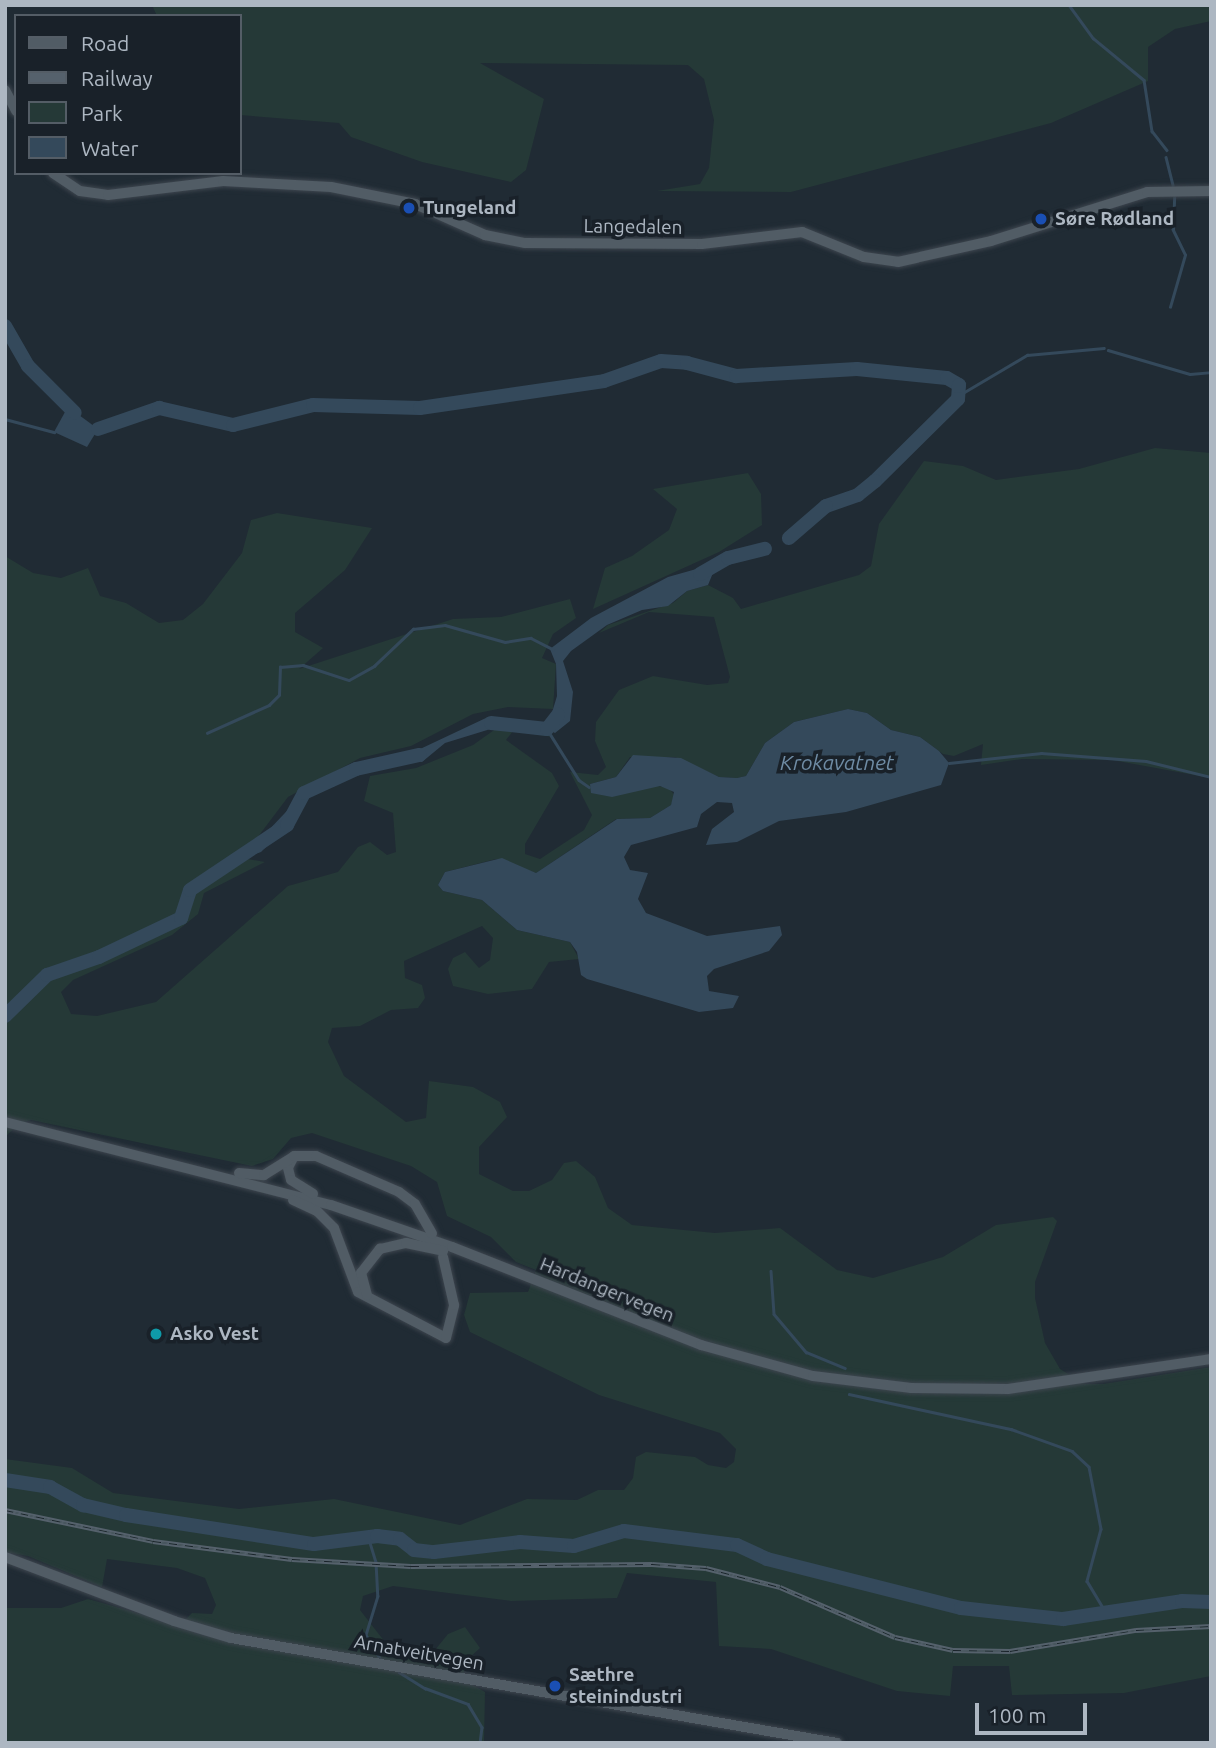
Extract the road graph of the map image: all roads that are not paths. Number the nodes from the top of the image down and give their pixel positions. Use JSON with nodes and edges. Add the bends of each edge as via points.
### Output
{"nodes":[{"id":1,"x":5,"y":90,"type":"edge"},
{"id":2,"x":14,"y":107,"type":"edge"},
{"id":3,"x":56,"y":175,"type":"edge"},
{"id":4,"x":1211,"y":191,"type":"edge"},
{"id":5,"x":5,"y":1122,"type":"edge"},
{"id":6,"x":134,"y":1153,"type":"junction"},
{"id":7,"x":294,"y":1156,"type":"junction"},
{"id":8,"x":177,"y":1164,"type":"junction"},
{"id":9,"x":391,"y":1225,"type":"junction"},
{"id":10,"x":432,"y":1233,"type":"dead end"},
{"id":11,"x":443,"y":1257,"type":"dead end"},
{"id":12,"x":552,"y":1287,"type":"junction"},
{"id":13,"x":371,"y":1300,"type":"junction"},
{"id":14,"x":1211,"y":1359,"type":"edge"},
{"id":15,"x":5,"y":1557,"type":"edge"},
{"id":16,"x":837,"y":1743,"type":"edge"}],
"edges":[{"from":1,"to":2,"type":"main road"},
{"from":3,"to":4,"type":"main road","name":"Langedalen","via":[[80,191],[108,195],[223,181],[341,188],[415,204],[485,235],[525,243],[702,244],[802,232],[864,257],[898,262],[991,241],[1147,192]]},
{"from":5,"to":6,"type":"main road","name":"Hardangervegen"},
{"from":6,"to":7,"type":"main road","via":[[254,1176],[270,1174]]},
{"from":6,"to":8,"type":"main road","name":"Hardangervegen"},
{"from":7,"to":9,"type":"main road","via":[[288,1168],[295,1186],[374,1213]]},
{"from":7,"to":10,"type":"main road","via":[[316,1156],[389,1186],[415,1203]]},
{"from":8,"to":9,"type":"main road","name":"Hardangervegen"},
{"from":8,"to":13,"type":"main road","via":[[317,1211],[338,1235],[354,1285]]},
{"from":9,"to":12,"type":"main road","name":"Hardangervegen"},
{"from":11,"to":13,"type":"main road","via":[[454,1305],[446,1338]]},
{"from":12,"to":13,"type":"main road","via":[[424,1245],[402,1243],[380,1249],[362,1268],[362,1287]]},
{"from":12,"to":14,"type":"main road","name":"Hardangervegen","via":[[735,1356],[813,1376],[878,1385],[963,1390],[1034,1387]]},
{"from":15,"to":16,"type":"main road","name":"Arnatveitvegen","via":[[231,1638]]}]}
